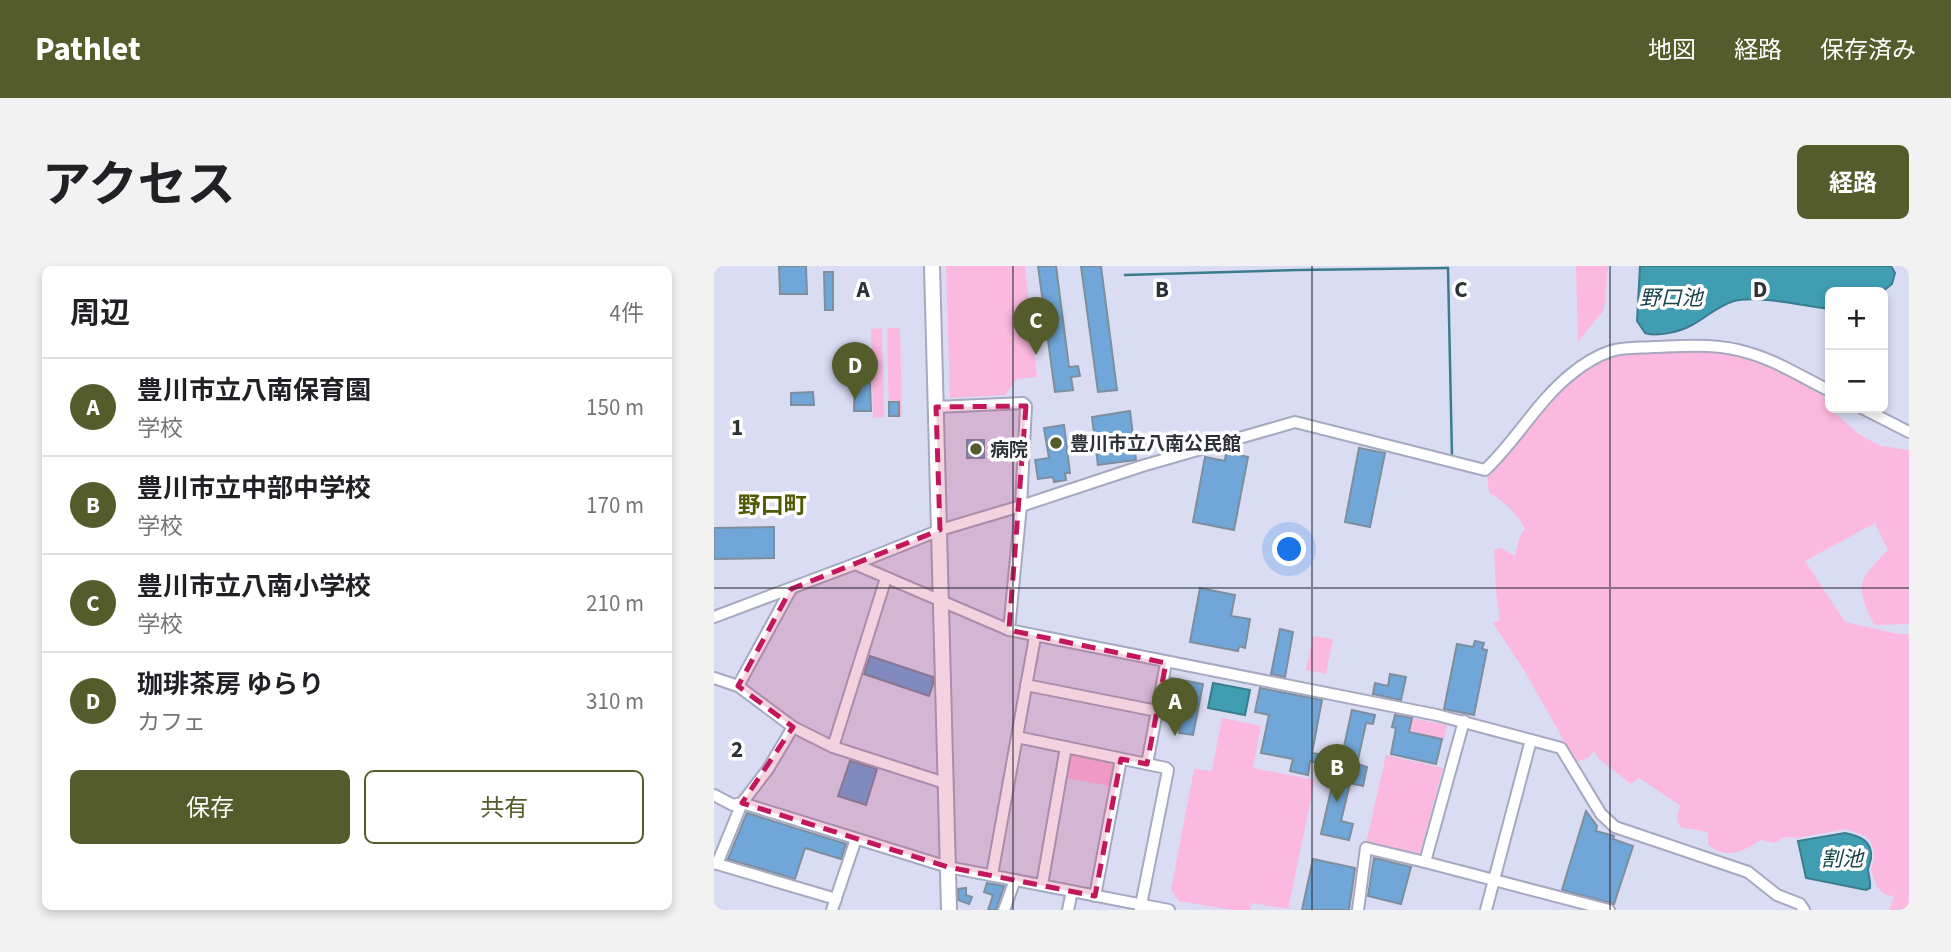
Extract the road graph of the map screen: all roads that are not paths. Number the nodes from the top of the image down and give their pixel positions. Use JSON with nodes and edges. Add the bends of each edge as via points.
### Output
{"nodes":[{"id":1,"x":932,"y":266,"type":"edge"},
{"id":2,"x":1825,"y":388,"type":"edge"},
{"id":3,"x":936,"y":407,"type":"junction"},
{"id":4,"x":1872,"y":413,"type":"edge"},
{"id":5,"x":1909,"y":432,"type":"edge"},
{"id":6,"x":1021,"y":506,"type":"junction"},
{"id":7,"x":940,"y":530,"type":"junction"},
{"id":8,"x":855,"y":564,"type":"junction"},
{"id":9,"x":886,"y":578,"type":"junction"},
{"id":10,"x":791,"y":589,"type":"junction"},
{"id":11,"x":942,"y":601,"type":"junction"},
{"id":12,"x":714,"y":617,"type":"edge"},
{"id":13,"x":1009,"y":630,"type":"junction"},
{"id":14,"x":1035,"y":636,"type":"junction"},
{"id":15,"x":1166,"y":663,"type":"junction"},
{"id":16,"x":714,"y":678,"type":"edge"},
{"id":17,"x":1026,"y":685,"type":"junction"},
{"id":18,"x":738,"y":686,"type":"junction"},
{"id":19,"x":1157,"y":711,"type":"junction"},
{"id":20,"x":1464,"y":721,"type":"junction"},
{"id":21,"x":793,"y":727,"type":"junction"},
{"id":22,"x":1017,"y":737,"type":"junction"},
{"id":23,"x":1531,"y":740,"type":"junction"},
{"id":24,"x":833,"y":747,"type":"junction"},
{"id":25,"x":1066,"y":747,"type":"junction"},
{"id":26,"x":1121,"y":758,"type":"junction"},
{"id":27,"x":1147,"y":764,"type":"junction"},
{"id":28,"x":945,"y":783,"type":"junction"},
{"id":29,"x":714,"y":795,"type":"edge"},
{"id":30,"x":742,"y":803,"type":"junction"},
{"id":31,"x":856,"y":839,"type":"junction"},
{"id":32,"x":1425,"y":862,"type":"junction"},
{"id":33,"x":716,"y":864,"type":"edge"},
{"id":34,"x":948,"y":867,"type":"junction"},
{"id":35,"x":992,"y":875,"type":"junction"},
{"id":36,"x":1015,"y":880,"type":"junction"},
{"id":37,"x":1494,"y":880,"type":"junction"},
{"id":38,"x":1042,"y":885,"type":"junction"},
{"id":39,"x":1072,"y":891,"type":"junction"},
{"id":40,"x":1095,"y":896,"type":"junction"},
{"id":41,"x":834,"y":905,"type":"edge"},
{"id":42,"x":1141,"y":907,"type":"edge"},
{"id":43,"x":949,"y":910,"type":"edge"},
{"id":44,"x":1004,"y":910,"type":"edge"},
{"id":45,"x":1068,"y":910,"type":"edge"},
{"id":46,"x":1169,"y":910,"type":"edge"},
{"id":47,"x":1358,"y":910,"type":"edge"},
{"id":48,"x":1486,"y":910,"type":"edge"},
{"id":49,"x":1609,"y":910,"type":"edge"},
{"id":50,"x":1804,"y":910,"type":"edge"}],
"edges":[{"from":1,"to":3,"type":"street"},
{"from":2,"to":6,"type":"street","via":[[1751,353],[1728,348],[1627,348],[1598,356],[1570,375],[1541,402],[1485,470],[1295,422]]},
{"from":3,"to":6,"type":"street","via":[[1026,406]]},
{"from":3,"to":7,"type":"street"},
{"from":4,"to":5,"type":"street"},
{"from":6,"to":7,"type":"street"},
{"from":6,"to":13,"type":"street"},
{"from":7,"to":8,"type":"street"},
{"from":7,"to":11,"type":"street"},
{"from":8,"to":9,"type":"street"},
{"from":8,"to":10,"type":"street"},
{"from":9,"to":11,"type":"street"},
{"from":9,"to":24,"type":"street"},
{"from":10,"to":12,"type":"street"},
{"from":10,"to":18,"type":"street"},
{"from":11,"to":13,"type":"street"},
{"from":11,"to":28,"type":"street"},
{"from":13,"to":14,"type":"street"},
{"from":14,"to":15,"type":"street"},
{"from":14,"to":17,"type":"street"},
{"from":15,"to":19,"type":"street"},
{"from":15,"to":20,"type":"street"},
{"from":16,"to":18,"type":"street"},
{"from":17,"to":19,"type":"street"},
{"from":17,"to":22,"type":"street"},
{"from":18,"to":21,"type":"street"},
{"from":19,"to":27,"type":"street"},
{"from":20,"to":23,"type":"street"},
{"from":20,"to":32,"type":"street"},
{"from":21,"to":24,"type":"street"},
{"from":21,"to":30,"type":"street"},
{"from":22,"to":25,"type":"street"},
{"from":22,"to":35,"type":"street"},
{"from":23,"to":37,"type":"street"},
{"from":23,"to":50,"type":"street","via":[[1561,748],[1601,814],[1615,827],[1748,872]]},
{"from":24,"to":28,"type":"street"},
{"from":25,"to":26,"type":"street"},
{"from":25,"to":38,"type":"street"},
{"from":26,"to":27,"type":"street"},
{"from":26,"to":40,"type":"street"},
{"from":27,"to":42,"type":"street","via":[[1168,770]]},
{"from":28,"to":34,"type":"street"},
{"from":29,"to":30,"type":"street","via":[[733,805]]},
{"from":30,"to":31,"type":"street"},
{"from":30,"to":33,"type":"street"},
{"from":31,"to":34,"type":"street"},
{"from":31,"to":41,"type":"street"},
{"from":32,"to":37,"type":"street"},
{"from":32,"to":47,"type":"street","via":[[1366,848]]},
{"from":33,"to":41,"type":"street"},
{"from":34,"to":35,"type":"street"},
{"from":34,"to":43,"type":"street"},
{"from":35,"to":36,"type":"street"},
{"from":36,"to":38,"type":"street"},
{"from":36,"to":44,"type":"street"},
{"from":37,"to":48,"type":"street"},
{"from":37,"to":49,"type":"street"},
{"from":38,"to":39,"type":"street"},
{"from":39,"to":40,"type":"street"},
{"from":39,"to":45,"type":"street"},
{"from":40,"to":42,"type":"street"},
{"from":42,"to":46,"type":"street"}]}
